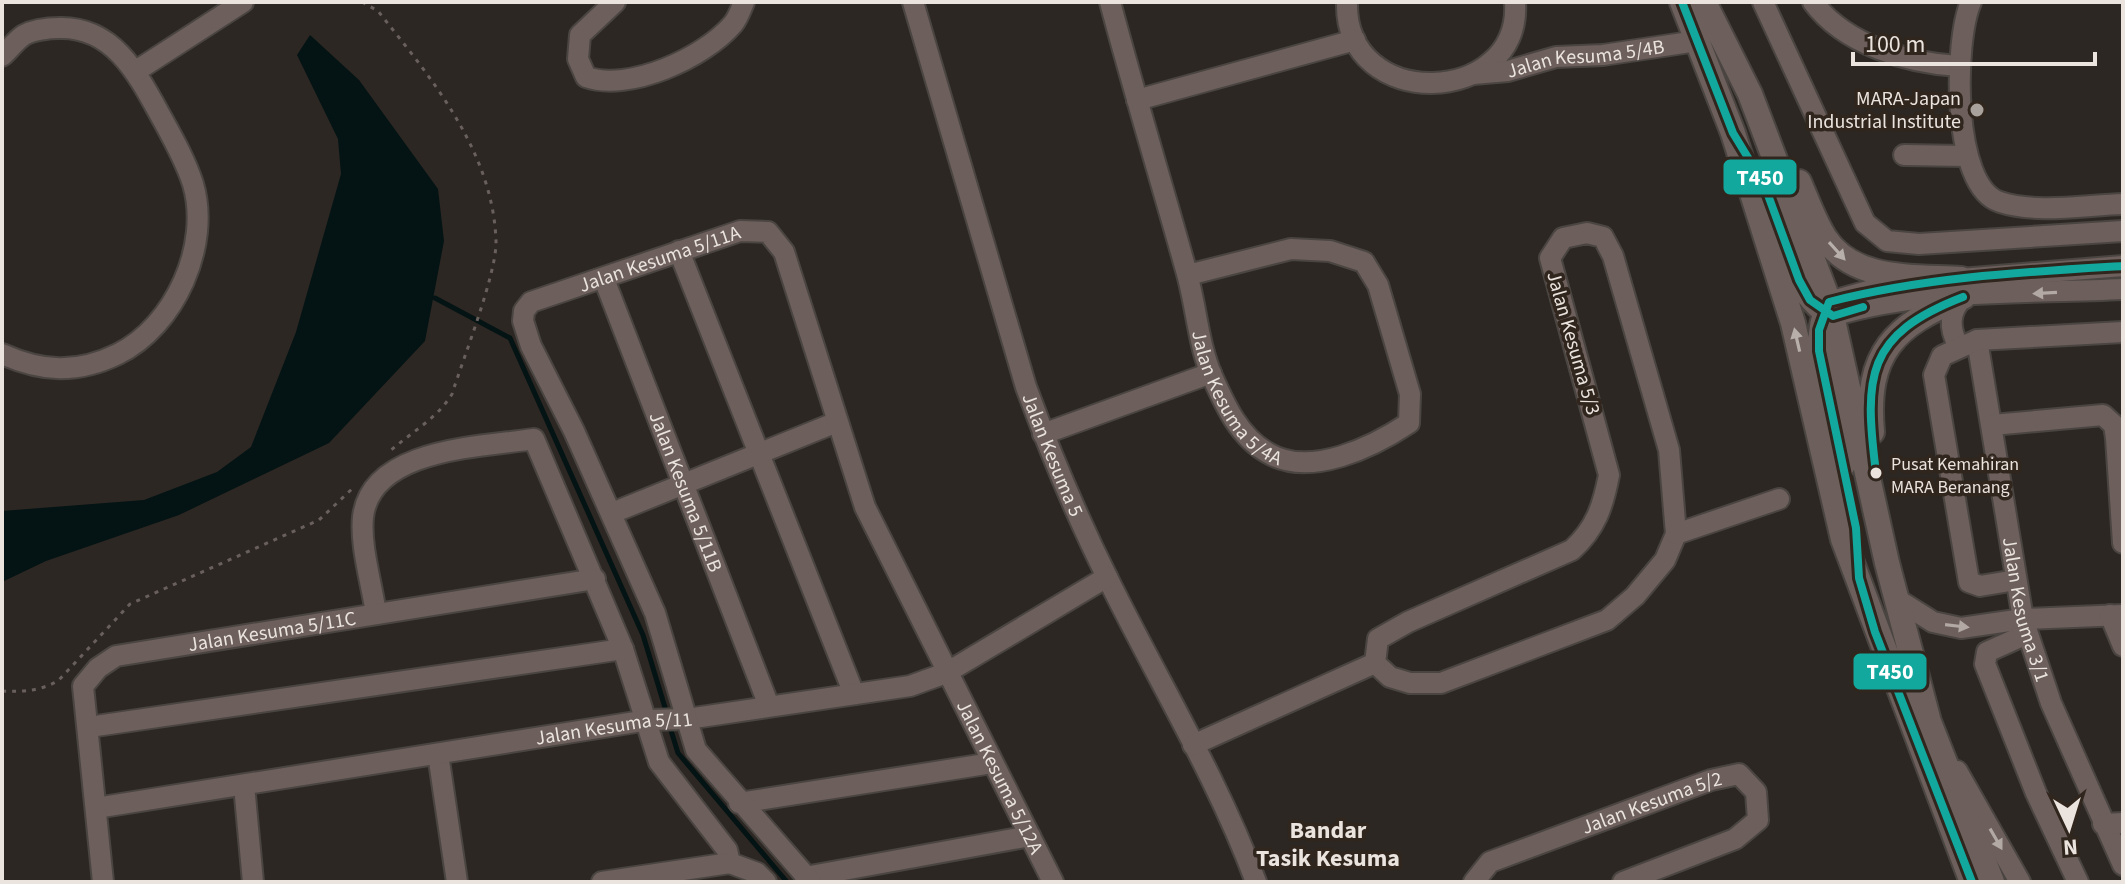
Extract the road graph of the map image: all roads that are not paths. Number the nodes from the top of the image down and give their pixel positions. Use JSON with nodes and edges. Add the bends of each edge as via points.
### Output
{"nodes":[{"id":1,"x":243,"y":2,"type":"edge"},
{"id":2,"x":615,"y":2,"type":"edge"},
{"id":3,"x":744,"y":2,"type":"edge"},
{"id":4,"x":913,"y":2,"type":"edge"},
{"id":5,"x":1110,"y":2,"type":"edge"},
{"id":6,"x":1347,"y":2,"type":"edge"},
{"id":7,"x":1515,"y":2,"type":"edge"},
{"id":8,"x":1682,"y":2,"type":"edge"},
{"id":9,"x":1763,"y":2,"type":"edge"},
{"id":10,"x":1813,"y":2,"type":"edge"},
{"id":11,"x":1971,"y":2,"type":"edge"},
{"id":12,"x":1706,"y":7,"type":"edge"},
{"id":13,"x":1355,"y":40,"type":"junction"},
{"id":14,"x":1697,"y":41,"type":"junction"},
{"id":15,"x":2,"y":56,"type":"edge"},
{"id":16,"x":1958,"y":66,"type":"junction"},
{"id":17,"x":136,"y":71,"type":"junction"},
{"id":18,"x":1473,"y":74,"type":"junction"},
{"id":19,"x":1137,"y":100,"type":"junction"},
{"id":20,"x":1733,"y":133,"type":"junction"},
{"id":21,"x":1924,"y":155,"type":"dead end"},
{"id":22,"x":1966,"y":156,"type":"junction"},
{"id":23,"x":2123,"y":204,"type":"edge"},
{"id":24,"x":2123,"y":231,"type":"edge"},
{"id":25,"x":679,"y":251,"type":"junction"},
{"id":26,"x":2123,"y":266,"type":"edge"},
{"id":27,"x":1188,"y":275,"type":"junction"},
{"id":28,"x":604,"y":279,"type":"junction"},
{"id":29,"x":1962,"y":288,"type":"junction"},
{"id":30,"x":2123,"y":289,"type":"edge"},
{"id":31,"x":1829,"y":310,"type":"junction"},
{"id":32,"x":2123,"y":332,"type":"edge"},
{"id":33,"x":1968,"y":344,"type":"junction"},
{"id":34,"x":2,"y":354,"type":"edge"},
{"id":35,"x":1211,"y":373,"type":"junction"},
{"id":36,"x":2113,"y":414,"type":"edge"},
{"id":37,"x":837,"y":422,"type":"junction"},
{"id":38,"x":1992,"y":425,"type":"junction"},
{"id":39,"x":1043,"y":434,"type":"junction"},
{"id":40,"x":759,"y":454,"type":"junction"},
{"id":41,"x":683,"y":484,"type":"junction"},
{"id":42,"x":1779,"y":499,"type":"dead end"},
{"id":43,"x":612,"y":513,"type":"junction"},
{"id":44,"x":1676,"y":534,"type":"junction"},
{"id":45,"x":2123,"y":543,"type":"edge"},
{"id":46,"x":1887,"y":563,"type":"junction"},
{"id":47,"x":1107,"y":577,"type":"junction"},
{"id":48,"x":1859,"y":578,"type":"junction"},
{"id":49,"x":595,"y":579,"type":"junction"},
{"id":50,"x":2016,"y":580,"type":"junction"},
{"id":51,"x":1898,"y":600,"type":"junction"},
{"id":52,"x":376,"y":614,"type":"junction"},
{"id":53,"x":2116,"y":615,"type":"edge"},
{"id":54,"x":2025,"y":626,"type":"junction"},
{"id":55,"x":2123,"y":646,"type":"edge"},
{"id":56,"x":623,"y":649,"type":"junction"},
{"id":57,"x":1375,"y":663,"type":"junction"},
{"id":58,"x":946,"y":673,"type":"junction"},
{"id":59,"x":854,"y":694,"type":"junction"},
{"id":60,"x":769,"y":706,"type":"junction"},
{"id":61,"x":668,"y":720,"type":"junction"},
{"id":62,"x":1929,"y":722,"type":"junction"},
{"id":63,"x":89,"y":727,"type":"junction"},
{"id":64,"x":1193,"y":745,"type":"junction"},
{"id":65,"x":438,"y":754,"type":"junction"},
{"id":66,"x":992,"y":763,"type":"junction"},
{"id":67,"x":244,"y":785,"type":"junction"},
{"id":68,"x":739,"y":803,"type":"junction"},
{"id":69,"x":96,"y":808,"type":"junction"},
{"id":70,"x":2113,"y":824,"type":"edge"},
{"id":71,"x":1030,"y":836,"type":"junction"},
{"id":72,"x":730,"y":863,"type":"junction"},
{"id":73,"x":2123,"y":865,"type":"edge"},
{"id":74,"x":808,"y":879,"type":"edge"},
{"id":75,"x":103,"y":882,"type":"edge"},
{"id":76,"x":253,"y":882,"type":"edge"},
{"id":77,"x":457,"y":882,"type":"edge"},
{"id":78,"x":602,"y":882,"type":"edge"},
{"id":79,"x":766,"y":882,"type":"edge"},
{"id":80,"x":1053,"y":882,"type":"edge"},
{"id":81,"x":1256,"y":882,"type":"edge"},
{"id":82,"x":1474,"y":882,"type":"edge"},
{"id":83,"x":1623,"y":882,"type":"edge"},
{"id":84,"x":1972,"y":882,"type":"edge"},
{"id":85,"x":1992,"y":882,"type":"edge"},
{"id":86,"x":2020,"y":882,"type":"edge"},
{"id":87,"x":2078,"y":882,"type":"edge"}],
"edges":[{"from":1,"to":17,"type":"street"},
{"from":2,"to":3,"type":"street","via":[[580,35],[578,59],[586,77],[604,83],[644,78],[704,47],[733,24]]},
{"from":4,"to":39,"type":"street","name":"Jalan Kesuma 5"},
{"from":5,"to":19,"type":"street","name":"Jalan Kesuma 5/4A"},
{"from":6,"to":13,"type":"street"},
{"from":7,"to":18,"type":"street","name":"Jalan Kesuma 5/4B","via":[[1509,35]]},
{"from":8,"to":14,"type":"main road"},
{"from":9,"to":24,"type":"street","via":[[1865,223],[1887,241],[1919,244]]},
{"from":10,"to":16,"type":"street","via":[[1845,31],[1884,51],[1926,64]]},
{"from":11,"to":16,"type":"street"},
{"from":12,"to":29,"type":"main road","one_way":true,"via":[[1725,25],[1757,80],[1825,238],[1847,262]]},
{"from":12,"to":31,"type":"main road","via":[[1750,94]]},
{"from":13,"to":18,"type":"street","name":"Jalan Kesuma 5/4B","via":[[1372,62],[1394,77],[1420,85]]},
{"from":13,"to":19,"type":"street"},
{"from":14,"to":18,"type":"street","name":"Jalan Kesuma 5/4B","via":[[1556,57],[1508,71]]},
{"from":14,"to":20,"type":"main road"},
{"from":15,"to":17,"type":"street","via":[[25,34],[75,28],[103,38]]},
{"from":16,"to":22,"type":"street"},
{"from":17,"to":34,"type":"street","via":[[193,185],[196,228],[183,287],[161,319],[129,348],[101,362],[71,370],[32,368]]},
{"from":19,"to":27,"type":"street","name":"Jalan Kesuma 5/4A"},
{"from":20,"to":31,"type":"main road","via":[[1764,184],[1799,280],[1810,300]]},
{"from":48,"to":20,"type":"main road","one_way":true,"via":[[1843,539],[1793,323]]},
{"from":21,"to":22,"type":"street"},
{"from":22,"to":23,"type":"street","via":[[1976,183],[1997,202],[2049,207]]},
{"from":25,"to":28,"type":"street","name":"Jalan Kesuma 5/11A"},
{"from":25,"to":37,"type":"street","name":"Jalan Kesuma 5/11A","via":[[740,231],[768,232],[784,252]]},
{"from":25,"to":40,"type":"street"},
{"from":26,"to":29,"type":"street"},
{"from":27,"to":35,"type":"street","name":"Jalan Kesuma 5/4A"},
{"from":27,"to":35,"type":"street","name":"Jalan Kesuma 5/4A","via":[[1291,249],[1330,251],[1364,262],[1378,285],[1410,394],[1409,423],[1390,436],[1325,461],[1293,463],[1267,453],[1238,428]]},
{"from":28,"to":41,"type":"street","name":"Jalan Kesuma 5/11B"},
{"from":28,"to":43,"type":"street","name":"Jalan Kesuma 5/11A","via":[[531,302],[523,321]]},
{"from":30,"to":29,"type":"street","one_way":true},
{"from":29,"to":31,"type":"street","via":[[1872,290]]},
{"from":29,"to":33,"type":"street","name":"Jalan Kesuma 3/1","via":[[1951,324]]},
{"from":29,"to":46,"type":"main road","via":[[1901,328],[1879,361],[1869,403]]},
{"from":31,"to":46,"type":"main road"},
{"from":31,"to":48,"type":"main road","via":[[1819,351],[1856,528]]},
{"from":32,"to":33,"type":"street"},
{"from":33,"to":38,"type":"street","name":"Jalan Kesuma 3/1"},
{"from":33,"to":50,"type":"street","via":[[1942,356],[1934,375],[1969,582],[1980,586]]},
{"from":35,"to":39,"type":"street"},
{"from":36,"to":38,"type":"street"},
{"from":36,"to":45,"type":"street"},
{"from":37,"to":40,"type":"street"},
{"from":37,"to":58,"type":"street","name":"Jalan Kesuma 5/11A","via":[[865,507]]},
{"from":38,"to":50,"type":"street","name":"Jalan Kesuma 3/1"},
{"from":39,"to":47,"type":"street","name":"Jalan Kesuma 5"},
{"from":40,"to":41,"type":"street"},
{"from":40,"to":59,"type":"street"},
{"from":41,"to":43,"type":"street"},
{"from":41,"to":60,"type":"street","name":"Jalan Kesuma 5/11B"},
{"from":42,"to":44,"type":"street"},
{"from":43,"to":61,"type":"street","name":"Jalan Kesuma 5/11A","via":[[655,613]]},
{"from":44,"to":57,"type":"street","via":[[1665,560],[1607,620],[1441,683],[1390,677]]},
{"from":44,"to":57,"type":"street","name":"Jalan Kesuma 5/3","via":[[1669,450],[1613,256],[1603,237],[1587,233],[1563,238],[1550,258],[1609,475],[1591,532],[1572,550],[1378,639]]},
{"from":46,"to":51,"type":"main road"},
{"from":47,"to":58,"type":"street","name":"Jalan Kesuma 5/11"},
{"from":47,"to":64,"type":"street","name":"Jalan Kesuma 5"},
{"from":48,"to":84,"type":"main road"},
{"from":49,"to":52,"type":"street","name":"Jalan Kesuma 5/11C"},
{"from":49,"to":52,"type":"street","via":[[534,439],[417,458],[377,484],[362,521]]},
{"from":49,"to":56,"type":"street"},
{"from":50,"to":54,"type":"street","name":"Jalan Kesuma 3/1"},
{"from":51,"to":54,"type":"street","one_way":true,"via":[[1933,622],[1961,628]]},
{"from":51,"to":62,"type":"main road"},
{"from":52,"to":63,"type":"street","name":"Jalan Kesuma 5/11C","via":[[116,656],[83,686]]},
{"from":53,"to":54,"type":"street"},
{"from":53,"to":55,"type":"street"},
{"from":54,"to":70,"type":"street","name":"Jalan Kesuma 3/1","via":[[2051,703]]},
{"from":54,"to":87,"type":"street","via":[[1987,652],[1985,664]]},
{"from":56,"to":61,"type":"street"},
{"from":56,"to":63,"type":"street"},
{"from":57,"to":64,"type":"street"},
{"from":58,"to":59,"type":"street","name":"Jalan Kesuma 5/11","via":[[910,686]]},
{"from":58,"to":66,"type":"street","name":"Jalan Kesuma 5/12A"},
{"from":59,"to":60,"type":"street","name":"Jalan Kesuma 5/11"},
{"from":60,"to":61,"type":"street","name":"Jalan Kesuma 5/11"},
{"from":61,"to":65,"type":"street","name":"Jalan Kesuma 5/11"},
{"from":61,"to":68,"type":"street"},
{"from":61,"to":72,"type":"street","via":[[659,762],[727,850]]},
{"from":62,"to":85,"type":"main road"},
{"from":62,"to":86,"type":"street","one_way":true},
{"from":63,"to":69,"type":"street","name":"Jalan Kesuma 5/11C"},
{"from":64,"to":81,"type":"street","name":"Jalan Kesuma 5"},
{"from":65,"to":67,"type":"street","name":"Jalan Kesuma 5/11"},
{"from":65,"to":77,"type":"street"},
{"from":66,"to":68,"type":"street"},
{"from":66,"to":71,"type":"street","name":"Jalan Kesuma 5/12A"},
{"from":67,"to":69,"type":"street","name":"Jalan Kesuma 5/11"},
{"from":67,"to":76,"type":"street"},
{"from":68,"to":74,"type":"street"},
{"from":69,"to":75,"type":"street"},
{"from":70,"to":73,"type":"street","name":"Jalan Kesuma 3/1"},
{"from":71,"to":74,"type":"street"},
{"from":71,"to":80,"type":"street","name":"Jalan Kesuma 5/12A"},
{"from":72,"to":78,"type":"street"},
{"from":72,"to":79,"type":"street"},
{"from":82,"to":83,"type":"street","name":"Jalan Kesuma 5/2","via":[[1490,862],[1711,780],[1739,774],[1756,792],[1758,820],[1735,839]]}]}
